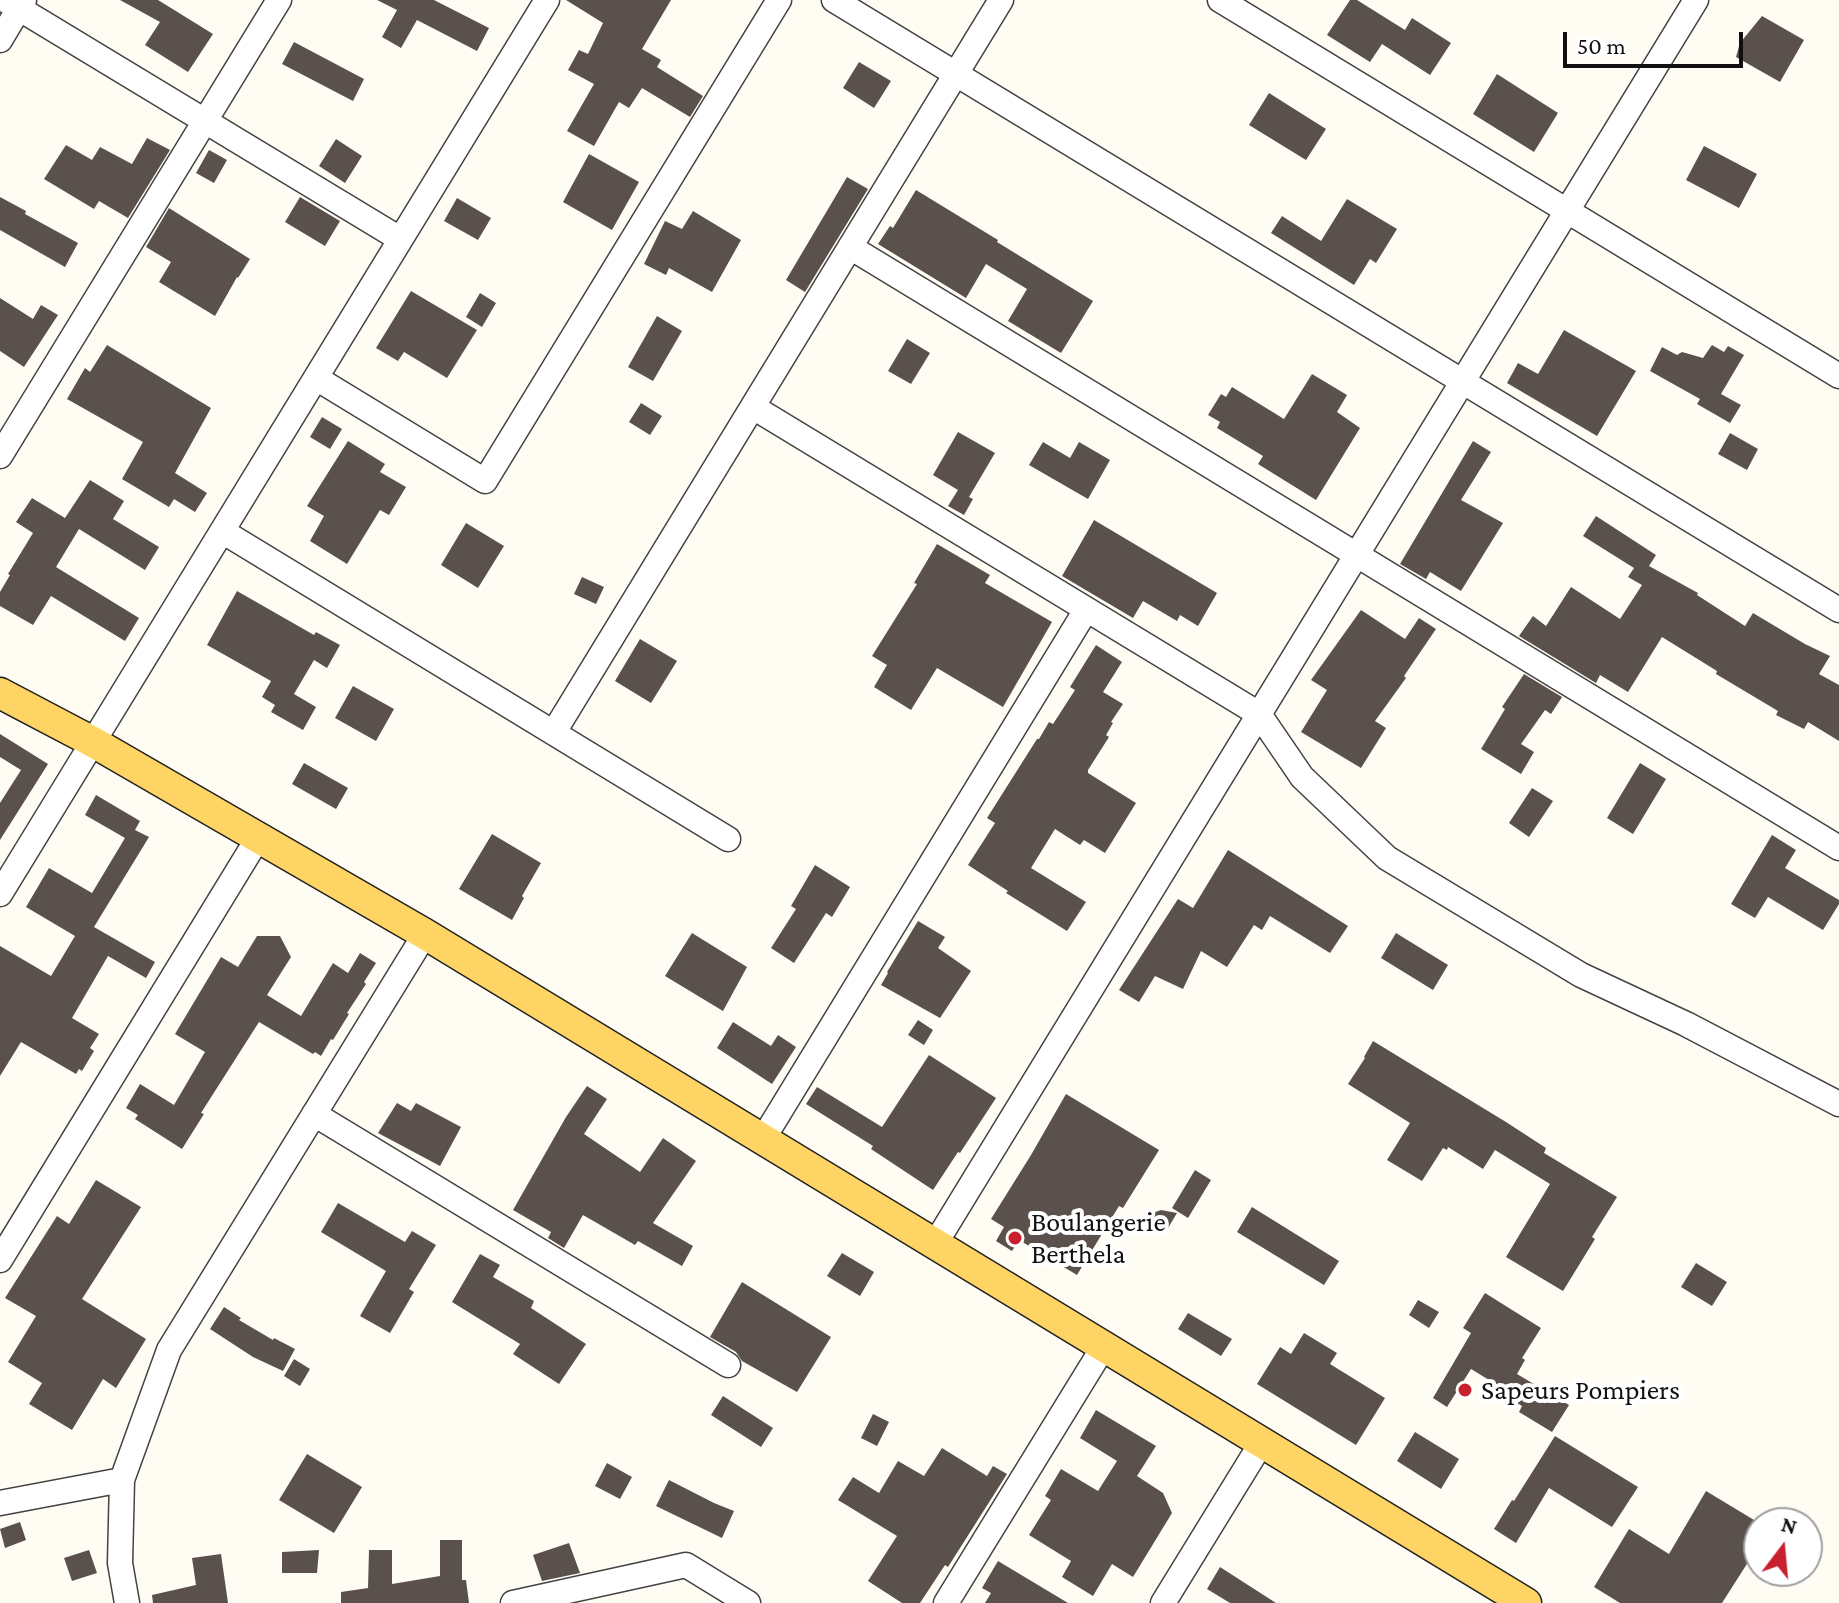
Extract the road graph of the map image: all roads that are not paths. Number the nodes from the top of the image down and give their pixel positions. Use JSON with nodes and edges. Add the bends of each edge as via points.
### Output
{"nodes":[{"id":1,"x":279,"y":0,"type":"edge"},
{"id":2,"x":547,"y":0,"type":"edge"},
{"id":3,"x":779,"y":0,"type":"edge"},
{"id":4,"x":834,"y":0,"type":"edge"},
{"id":5,"x":1001,"y":0,"type":"edge"},
{"id":6,"x":1220,"y":0,"type":"edge"},
{"id":7,"x":1696,"y":0,"type":"edge"},
{"id":8,"x":16,"y":3,"type":"edge"},
{"id":9,"x":0,"y":40,"type":"edge"},
{"id":10,"x":956,"y":74,"type":"junction"},
{"id":11,"x":205,"y":121,"type":"junction"},
{"id":12,"x":1567,"y":211,"type":"junction"},
{"id":13,"x":400,"y":239,"type":"junction"},
{"id":14,"x":850,"y":247,"type":"junction"},
{"id":15,"x":1839,"y":376,"type":"edge"},
{"id":16,"x":316,"y":378,"type":"junction"},
{"id":17,"x":1463,"y":382,"type":"junction"},
{"id":18,"x":753,"y":407,"type":"junction"},
{"id":19,"x":0,"y":456,"type":"edge"},
{"id":20,"x":222,"y":531,"type":"junction"},
{"id":21,"x":1356,"y":555,"type":"junction"},
{"id":22,"x":1086,"y":610,"type":"junction"},
{"id":23,"x":1839,"y":610,"type":"edge"},
{"id":24,"x":0,"y":693,"type":"edge"},
{"id":25,"x":1259,"y":714,"type":"junction"},
{"id":26,"x":554,"y":732,"type":"junction"},
{"id":27,"x":93,"y":742,"type":"junction"},
{"id":28,"x":258,"y":838,"type":"junction"},
{"id":29,"x":728,"y":839,"type":"dead end"},
{"id":30,"x":1839,"y":848,"type":"edge"},
{"id":31,"x":0,"y":894,"type":"edge"},
{"id":32,"x":425,"y":934,"type":"junction"},
{"id":33,"x":1839,"y":1104,"type":"edge"},
{"id":34,"x":314,"y":1114,"type":"junction"},
{"id":35,"x":763,"y":1139,"type":"junction"},
{"id":36,"x":935,"y":1244,"type":"junction"},
{"id":37,"x":0,"y":1260,"type":"edge"},
{"id":38,"x":1104,"y":1346,"type":"junction"},
{"id":39,"x":728,"y":1365,"type":"dead end"},
{"id":40,"x":1262,"y":1442,"type":"junction"},
{"id":41,"x":122,"y":1480,"type":"junction"},
{"id":42,"x":0,"y":1503,"type":"edge"},
{"id":43,"x":735,"y":1600,"type":"edge"},
{"id":44,"x":127,"y":1603,"type":"edge"},
{"id":45,"x":513,"y":1603,"type":"edge"},
{"id":46,"x":946,"y":1603,"type":"edge"},
{"id":47,"x":1163,"y":1603,"type":"edge"},
{"id":48,"x":1526,"y":1603,"type":"edge"}],
"edges":[{"from":1,"to":11,"type":"street"},
{"from":2,"to":13,"type":"street"},
{"from":3,"to":16,"type":"street","via":[[485,481]]},
{"from":4,"to":10,"type":"street"},
{"from":5,"to":10,"type":"street"},
{"from":6,"to":12,"type":"street"},
{"from":7,"to":12,"type":"street"},
{"from":8,"to":9,"type":"street"},
{"from":8,"to":11,"type":"street"},
{"from":10,"to":14,"type":"street"},
{"from":10,"to":17,"type":"street"},
{"from":11,"to":13,"type":"street"},
{"from":11,"to":19,"type":"street"},
{"from":12,"to":15,"type":"street"},
{"from":12,"to":17,"type":"street"},
{"from":13,"to":16,"type":"street"},
{"from":14,"to":18,"type":"street"},
{"from":14,"to":21,"type":"street"},
{"from":16,"to":20,"type":"street"},
{"from":17,"to":21,"type":"street"},
{"from":17,"to":23,"type":"street"},
{"from":18,"to":22,"type":"street"},
{"from":18,"to":26,"type":"street"},
{"from":20,"to":26,"type":"street"},
{"from":20,"to":27,"type":"street"},
{"from":21,"to":25,"type":"street"},
{"from":21,"to":30,"type":"street"},
{"from":22,"to":25,"type":"street"},
{"from":22,"to":35,"type":"street"},
{"from":24,"to":27,"type":"main road"},
{"from":25,"to":33,"type":"street","via":[[1302,777],[1387,858],[1581,975]]},
{"from":25,"to":36,"type":"street"},
{"from":26,"to":29,"type":"street"},
{"from":27,"to":28,"type":"main road"},
{"from":27,"to":31,"type":"street"},
{"from":28,"to":32,"type":"main road"},
{"from":28,"to":37,"type":"street"},
{"from":32,"to":34,"type":"street"},
{"from":32,"to":35,"type":"main road"},
{"from":34,"to":39,"type":"street"},
{"from":34,"to":41,"type":"street","via":[[169,1350]]},
{"from":35,"to":36,"type":"main road"},
{"from":36,"to":38,"type":"main road"},
{"from":38,"to":40,"type":"main road"},
{"from":38,"to":46,"type":"street"},
{"from":40,"to":47,"type":"street"},
{"from":40,"to":48,"type":"main road"},
{"from":41,"to":42,"type":"street"},
{"from":41,"to":44,"type":"street","via":[[120,1563]]},
{"from":43,"to":45,"type":"street","via":[[686,1565]]}]}
